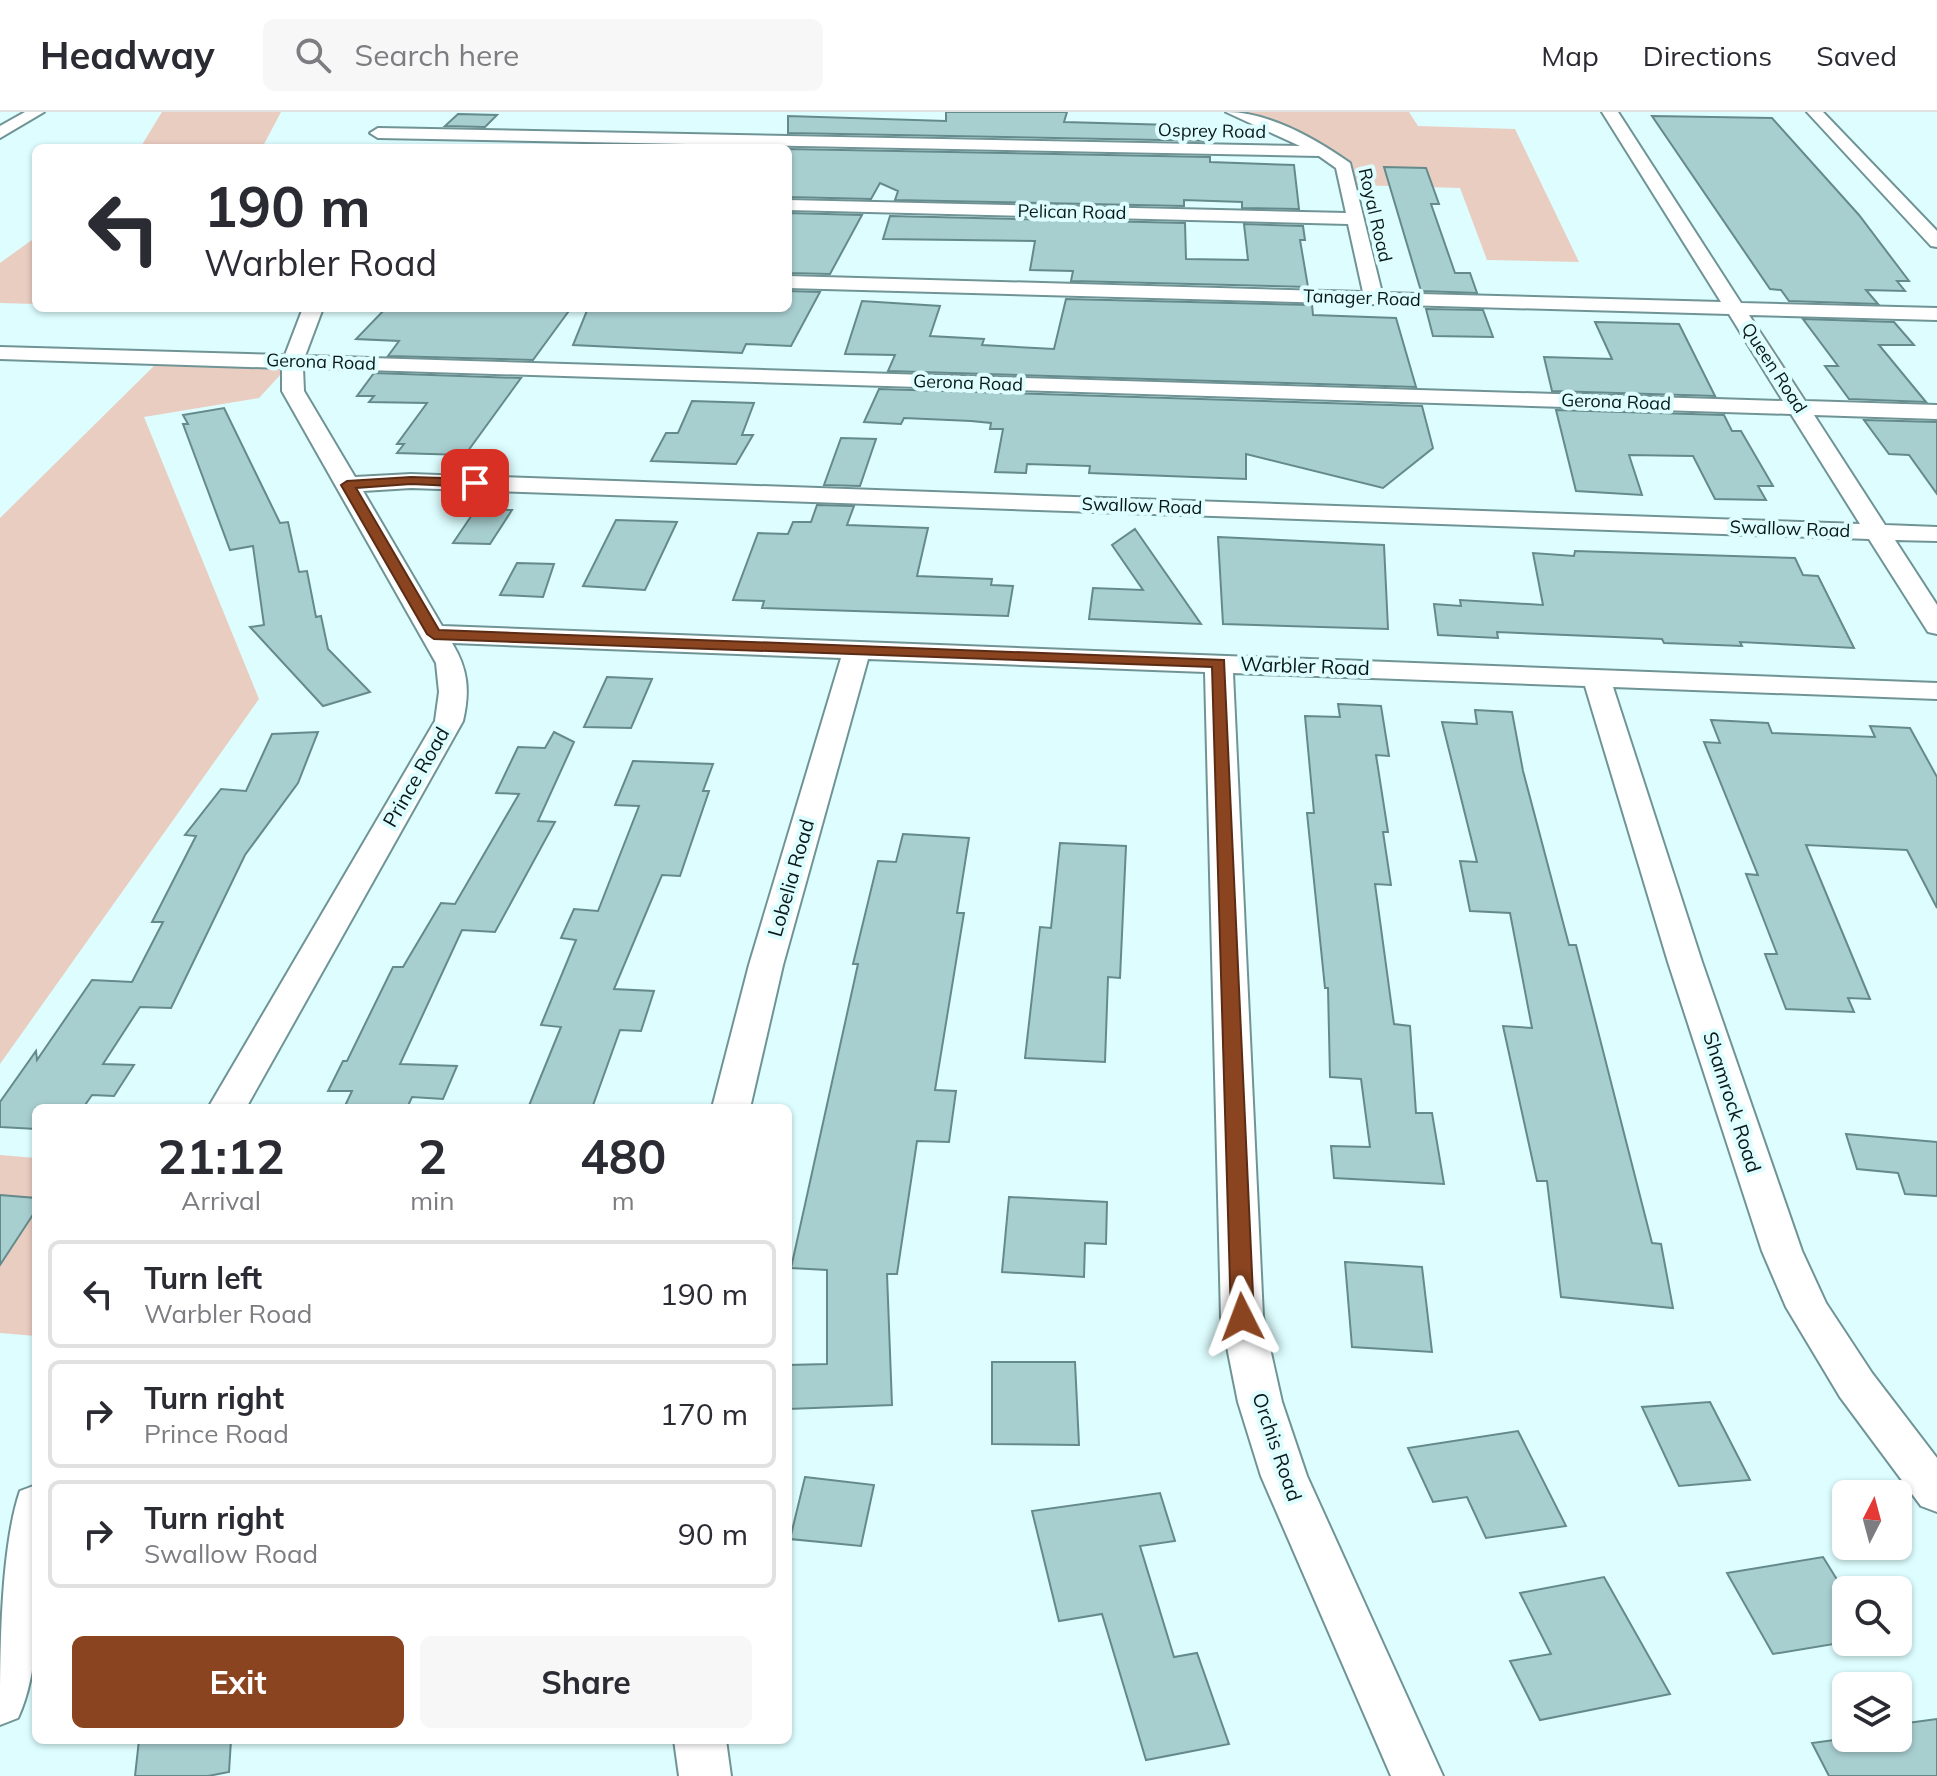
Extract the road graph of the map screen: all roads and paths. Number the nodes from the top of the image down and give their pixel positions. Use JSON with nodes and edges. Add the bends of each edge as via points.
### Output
{"nodes":[{"id":1,"x":36,"y":112,"type":"edge"},
{"id":2,"x":385,"y":112,"type":"edge"},
{"id":3,"x":1234,"y":112,"type":"edge"},
{"id":4,"x":1610,"y":112,"type":"edge"},
{"id":5,"x":1815,"y":112,"type":"edge"},
{"id":6,"x":0,"y":133,"type":"edge"},
{"id":7,"x":375,"y":140,"type":"edge"},
{"id":8,"x":660,"y":144,"type":"edge"},
{"id":9,"x":792,"y":146,"type":"edge"},
{"id":10,"x":1325,"y":151,"type":"junction"},
{"id":11,"x":792,"y":205,"type":"edge"},
{"id":12,"x":1357,"y":219,"type":"junction"},
{"id":13,"x":1937,"y":242,"type":"edge"},
{"id":14,"x":792,"y":282,"type":"edge"},
{"id":15,"x":1374,"y":299,"type":"junction"},
{"id":16,"x":1735,"y":308,"type":"junction"},
{"id":17,"x":311,"y":312,"type":"edge"},
{"id":18,"x":1937,"y":314,"type":"edge"},
{"id":19,"x":4,"y":356,"type":"edge"},
{"id":20,"x":291,"y":362,"type":"junction"},
{"id":21,"x":1800,"y":408,"type":"junction"},
{"id":22,"x":1937,"y":412,"type":"edge"},
{"id":23,"x":347,"y":485,"type":"junction"},
{"id":24,"x":1878,"y":532,"type":"junction"},
{"id":25,"x":1937,"y":534,"type":"edge"},
{"id":26,"x":1937,"y":626,"type":"edge"},
{"id":27,"x":434,"y":634,"type":"junction"},
{"id":28,"x":857,"y":649,"type":"junction"},
{"id":29,"x":1219,"y":663,"type":"junction"},
{"id":30,"x":1596,"y":677,"type":"junction"},
{"id":31,"x":1937,"y":691,"type":"edge"},
{"id":32,"x":229,"y":1104,"type":"edge"},
{"id":33,"x":732,"y":1104,"type":"edge"},
{"id":34,"x":1937,"y":1493,"type":"edge"},
{"id":35,"x":32,"y":1526,"type":"edge"},
{"id":36,"x":0,"y":1702,"type":"edge"},
{"id":37,"x":701,"y":1744,"type":"edge"},
{"id":38,"x":705,"y":1776,"type":"edge"},
{"id":39,"x":1417,"y":1776,"type":"edge"}],
"edges":[{"from":1,"to":6,"type":"street"},
{"from":2,"to":7,"type":"street"},
{"from":3,"to":10,"type":"street","name":"Royal Road"},
{"from":4,"to":16,"type":"street","name":"Queen Road"},
{"from":5,"to":13,"type":"street"},
{"from":7,"to":8,"type":"street","name":"Osprey Road"},
{"from":9,"to":10,"type":"street","name":"Osprey Road"},
{"from":10,"to":12,"type":"street","name":"Royal Road","via":[[1348,174]]},
{"from":11,"to":12,"type":"street","name":"Pelican Road"},
{"from":12,"to":15,"type":"street","name":"Royal Road"},
{"from":14,"to":15,"type":"street","name":"Tanager Road"},
{"from":15,"to":16,"type":"street","name":"Tanager Road"},
{"from":16,"to":18,"type":"street","name":"Tanager Road"},
{"from":16,"to":21,"type":"street","name":"Queen Road"},
{"from":17,"to":20,"type":"street"},
{"from":19,"to":20,"type":"street","name":"Gerona Road"},
{"from":20,"to":21,"type":"street","name":"Gerona Road"},
{"from":20,"to":23,"type":"street","name":"Prince Road","via":[[293,391]]},
{"from":21,"to":22,"type":"street","name":"Gerona Road"},
{"from":21,"to":24,"type":"street","name":"Queen Road"},
{"from":23,"to":24,"type":"street","name":"Swallow Road","via":[[411,481]]},
{"from":23,"to":27,"type":"street","name":"Prince Road"},
{"from":24,"to":25,"type":"street","name":"Swallow Road"},
{"from":24,"to":26,"type":"street","name":"Queen Road"},
{"from":27,"to":28,"type":"street","name":"Warbler Road"},
{"from":27,"to":32,"type":"street","name":"Prince Road","via":[[455,681],[449,721]]},
{"from":28,"to":29,"type":"street","name":"Warbler Road"},
{"from":28,"to":33,"type":"street","name":"Lobelia Road","via":[[766,965]]},
{"from":29,"to":30,"type":"street","name":"Warbler Road"},
{"from":29,"to":39,"type":"street","name":"Orchis Road","via":[[1242,1317],[1260,1402],[1284,1476]]},
{"from":30,"to":31,"type":"street","name":"Warbler Road"},
{"from":30,"to":34,"type":"street","name":"Shamrock Road","via":[[1782,1251],[1807,1307],[1856,1385]]},
{"from":35,"to":36,"type":"street"},
{"from":37,"to":38,"type":"street"}]}
